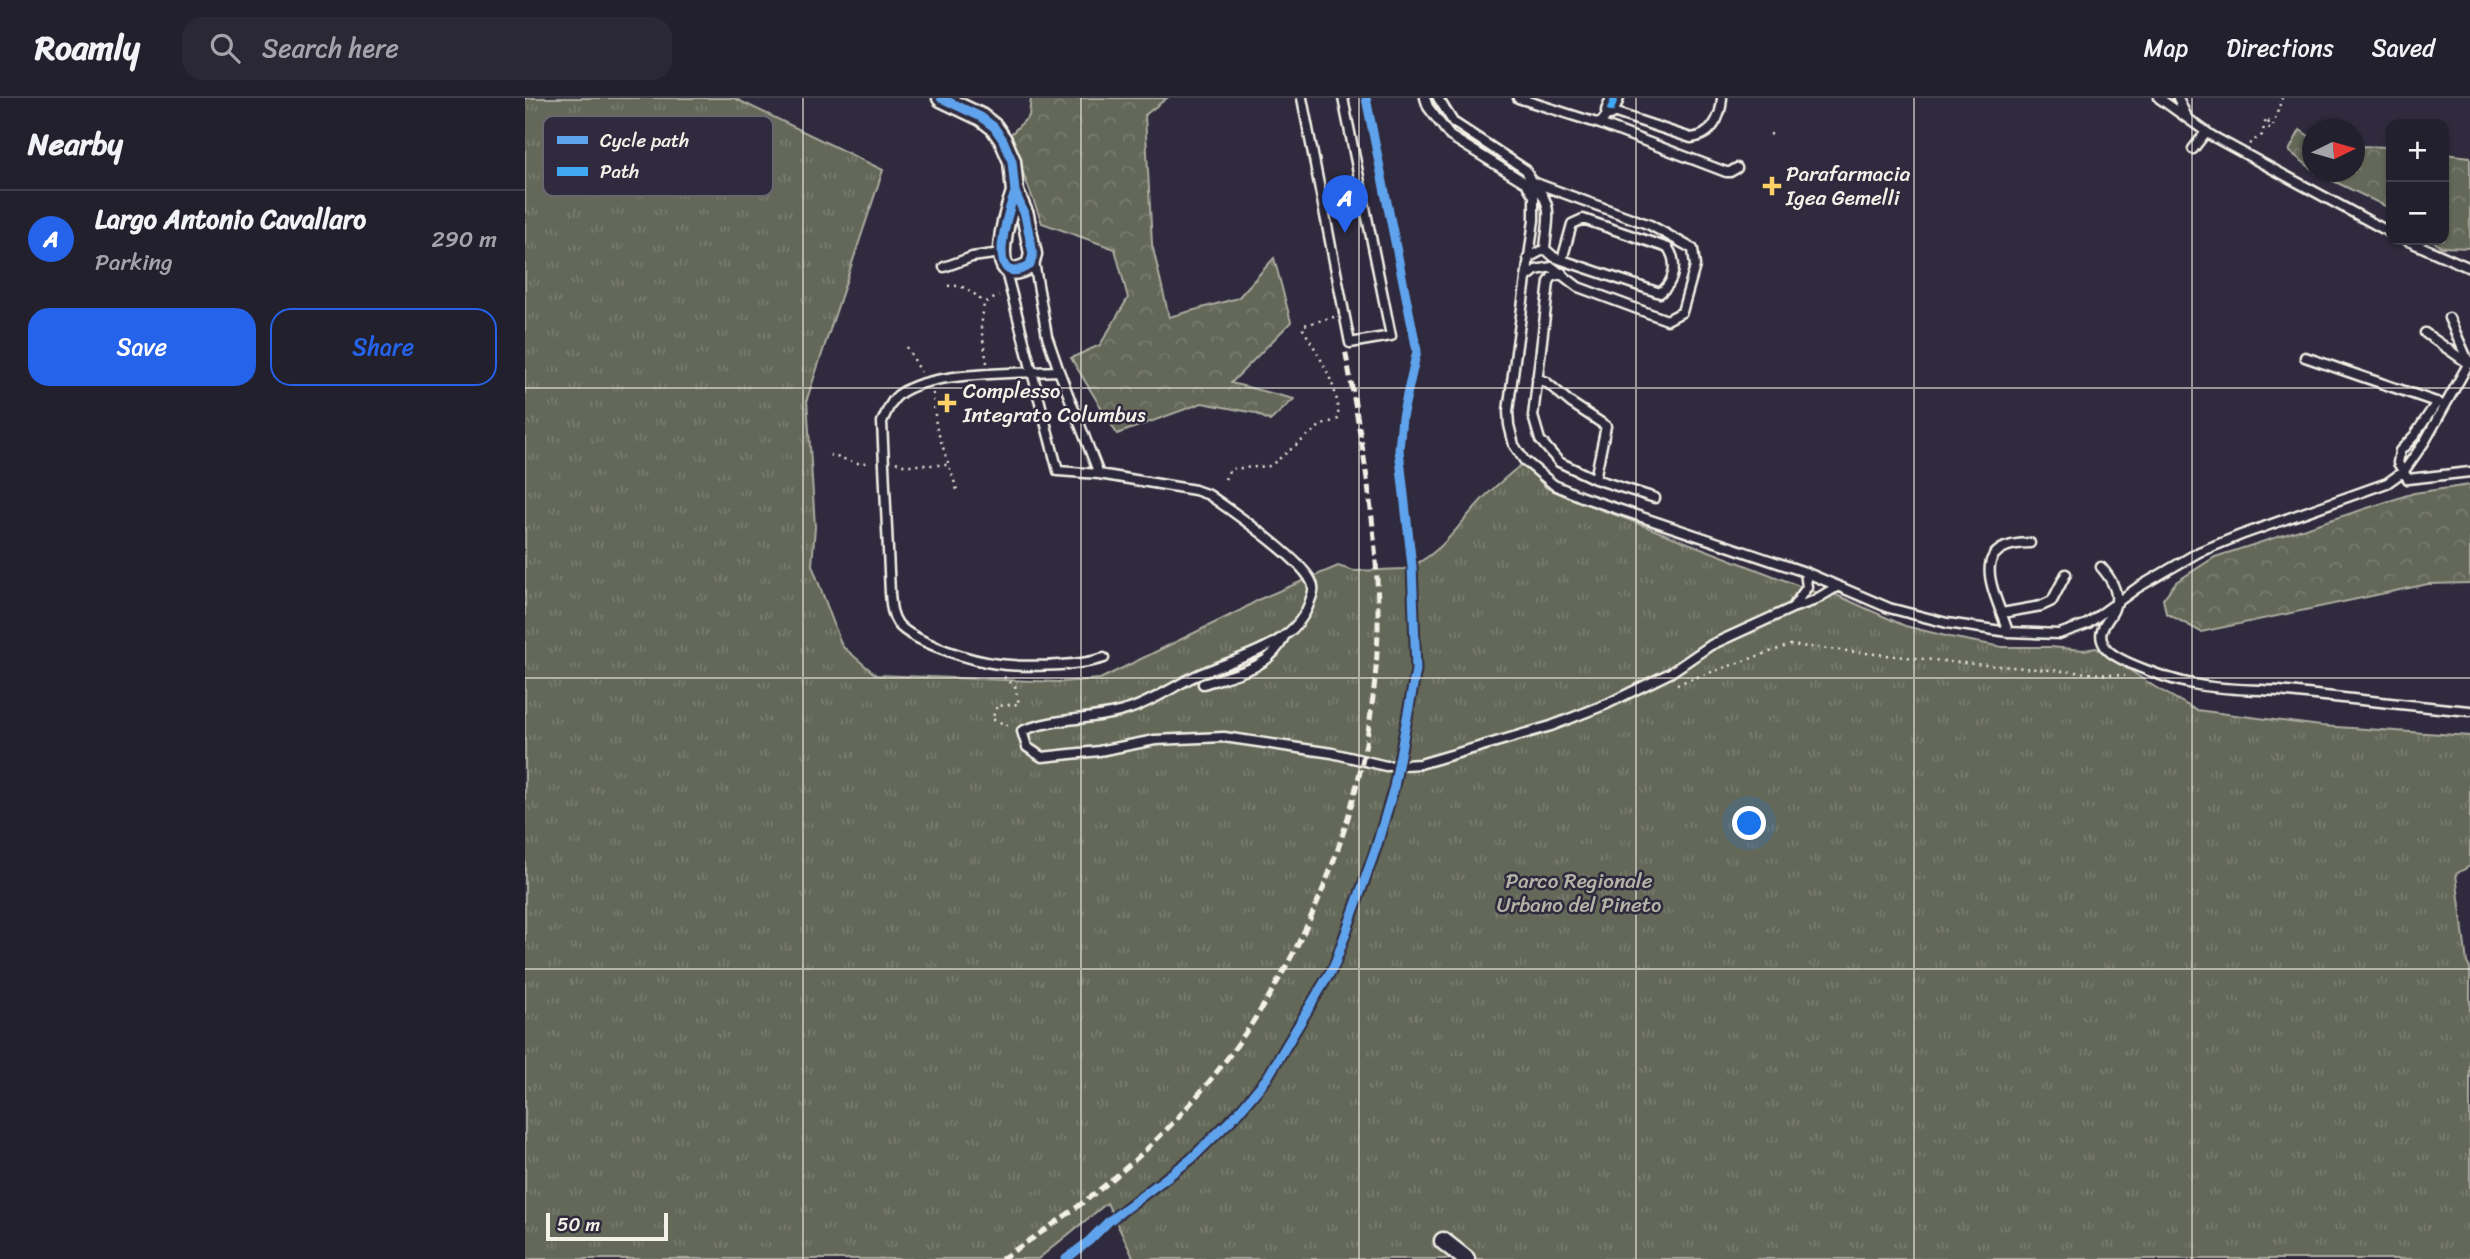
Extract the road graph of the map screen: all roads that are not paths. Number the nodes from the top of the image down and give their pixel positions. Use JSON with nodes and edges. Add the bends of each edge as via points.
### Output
{"nodes":[{"id":1,"x":941,"y":98,"type":"edge"},
{"id":2,"x":1302,"y":98,"type":"edge"},
{"id":3,"x":1343,"y":98,"type":"edge"},
{"id":4,"x":1425,"y":98,"type":"edge"},
{"id":5,"x":1438,"y":98,"type":"edge"},
{"id":6,"x":1518,"y":98,"type":"edge"},
{"id":7,"x":1722,"y":98,"type":"edge"},
{"id":8,"x":2159,"y":98,"type":"edge"},
{"id":9,"x":2178,"y":98,"type":"edge"},
{"id":10,"x":1608,"y":111,"type":"edge"},
{"id":11,"x":2187,"y":118,"type":"junction"},
{"id":12,"x":2206,"y":132,"type":"junction"},
{"id":13,"x":2193,"y":149,"type":"dead end"},
{"id":14,"x":1737,"y":168,"type":"dead end"},
{"id":15,"x":1533,"y":182,"type":"junction"},
{"id":16,"x":1015,"y":192,"type":"junction"},
{"id":17,"x":1534,"y":196,"type":"junction"},
{"id":18,"x":2386,"y":230,"type":"edge"},
{"id":19,"x":2417,"y":245,"type":"edge"},
{"id":20,"x":1545,"y":249,"type":"junction"},
{"id":21,"x":1033,"y":254,"type":"junction"},
{"id":22,"x":1528,"y":258,"type":"junction"},
{"id":23,"x":1003,"y":259,"type":"junction"},
{"id":24,"x":1562,"y":260,"type":"junction"},
{"id":25,"x":944,"y":267,"type":"dead end"},
{"id":26,"x":2470,"y":268,"type":"edge"},
{"id":27,"x":1562,"y":273,"type":"junction"},
{"id":28,"x":1525,"y":278,"type":"junction"},
{"id":29,"x":2449,"y":318,"type":"dead end"},
{"id":30,"x":2425,"y":333,"type":"dead end"},
{"id":31,"x":2305,"y":357,"type":"dead end"},
{"id":32,"x":2469,"y":363,"type":"edge"},
{"id":33,"x":1059,"y":371,"type":"junction"},
{"id":34,"x":1033,"y":372,"type":"junction"},
{"id":35,"x":1537,"y":378,"type":"junction"},
{"id":36,"x":2441,"y":404,"type":"junction"},
{"id":37,"x":2404,"y":471,"type":"junction"},
{"id":38,"x":2470,"y":472,"type":"edge"},
{"id":39,"x":1099,"y":474,"type":"junction"},
{"id":40,"x":1595,"y":479,"type":"junction"},
{"id":41,"x":1655,"y":498,"type":"dead end"},
{"id":42,"x":2030,"y":543,"type":"dead end"},
{"id":43,"x":2101,"y":567,"type":"dead end"},
{"id":44,"x":1805,"y":572,"type":"junction"},
{"id":45,"x":2066,"y":574,"type":"dead end"},
{"id":46,"x":1838,"y":586,"type":"junction"},
{"id":47,"x":2117,"y":604,"type":"junction"},
{"id":48,"x":1792,"y":608,"type":"junction"},
{"id":49,"x":2002,"y":613,"type":"junction"},
{"id":50,"x":2008,"y":632,"type":"junction"},
{"id":51,"x":1285,"y":635,"type":"junction"},
{"id":52,"x":1104,"y":658,"type":"dead end"},
{"id":53,"x":1203,"y":684,"type":"dead end"},
{"id":54,"x":2470,"y":711,"type":"edge"},
{"id":55,"x":1443,"y":1241,"type":"dead end"},
{"id":56,"x":1467,"y":1259,"type":"edge"}],
"edges":[{"from":1,"to":16,"type":"street","via":[[981,117],[1000,134],[1011,161]]},
{"from":2,"to":3,"type":"lane","via":[[1350,343],[1391,336]]},
{"from":4,"to":17,"type":"lane","via":[[1450,136],[1526,183]]},
{"from":5,"to":15,"type":"lane","via":[[1453,122],[1526,170]]},
{"from":6,"to":10,"type":"lane"},
{"from":7,"to":10,"type":"lane","via":[[1715,123],[1698,137],[1684,137]]},
{"from":8,"to":11,"type":"lane"},
{"from":9,"to":11,"type":"lane"},
{"from":10,"to":14,"type":"lane","via":[[1725,172]]},
{"from":11,"to":12,"type":"lane"},
{"from":12,"to":13,"type":"lane"},
{"from":12,"to":18,"type":"lane"},
{"from":15,"to":17,"type":"lane"},
{"from":15,"to":20,"type":"lane","via":[[1549,208]]},
{"from":15,"to":27,"type":"lane","via":[[1650,225],[1693,249],[1695,266],[1682,312],[1667,320],[1578,287]]},
{"from":16,"to":21,"type":"street"},
{"from":16,"to":23,"type":"street","via":[[1005,219]]},
{"from":17,"to":22,"type":"lane"},
{"from":19,"to":26,"type":"lane"},
{"from":20,"to":22,"type":"lane"},
{"from":20,"to":24,"type":"lane"},
{"from":21,"to":23,"type":"street","via":[[1030,265],[1022,270],[1012,270]]},
{"from":21,"to":33,"type":"lane","via":[[1047,336]]},
{"from":22,"to":28,"type":"lane"},
{"from":23,"to":25,"type":"lane","via":[[972,257]]},
{"from":23,"to":34,"type":"lane"},
{"from":24,"to":24,"type":"lane","via":[[1660,293],[1675,268],[1668,248],[1583,219],[1572,224]]},
{"from":27,"to":28,"type":"lane","via":[[1552,267]]},
{"from":27,"to":35,"type":"lane","via":[[1549,282]]},
{"from":28,"to":44,"type":"lane","via":[[1508,411],[1514,446],[1524,460],[1554,485],[1582,497]]},
{"from":29,"to":32,"type":"lane"},
{"from":30,"to":32,"type":"lane"},
{"from":31,"to":36,"type":"lane"},
{"from":32,"to":36,"type":"lane"},
{"from":33,"to":34,"type":"lane"},
{"from":33,"to":39,"type":"lane"},
{"from":34,"to":39,"type":"lane","via":[[1058,471]]},
{"from":34,"to":52,"type":"lane","via":[[952,377],[915,386],[896,396],[888,408],[883,422],[893,615],[900,626],[922,641],[985,662],[1078,664]]},
{"from":35,"to":40,"type":"lane","via":[[1533,416],[1540,440],[1559,462]]},
{"from":35,"to":40,"type":"lane","via":[[1606,426]]},
{"from":36,"to":37,"type":"lane"},
{"from":36,"to":37,"type":"lane","via":[[2400,452],[2398,463]]},
{"from":37,"to":38,"type":"lane","via":[[2408,479]]},
{"from":37,"to":47,"type":"lane","via":[[2387,483],[2199,552]]},
{"from":39,"to":51,"type":"lane","via":[[1209,495],[1286,554],[1314,589],[1307,613]]},
{"from":40,"to":41,"type":"lane"},
{"from":42,"to":49,"type":"lane","via":[[2011,543],[1990,560],[1989,581]]},
{"from":43,"to":47,"type":"lane","via":[[2112,580]]},
{"from":44,"to":46,"type":"lane"},
{"from":44,"to":48,"type":"lane","via":[[1807,587]]},
{"from":45,"to":49,"type":"lane","via":[[2052,601]]},
{"from":46,"to":48,"type":"lane"},
{"from":46,"to":50,"type":"lane","via":[[1914,615]]},
{"from":47,"to":50,"type":"lane","via":[[2087,624],[2059,634]]},
{"from":47,"to":54,"type":"lane","via":[[2102,627],[2107,650],[2122,660],[2193,684]]},
{"from":48,"to":51,"type":"lane","via":[[1711,645],[1670,673],[1607,704],[1551,726],[1420,764],[1386,766],[1224,737],[1154,740],[1042,757],[1027,747],[1021,731],[1126,710]]},
{"from":49,"to":50,"type":"lane"},
{"from":51,"to":53,"type":"lane","via":[[1265,663]]},
{"from":55,"to":56,"type":"street"}]}
